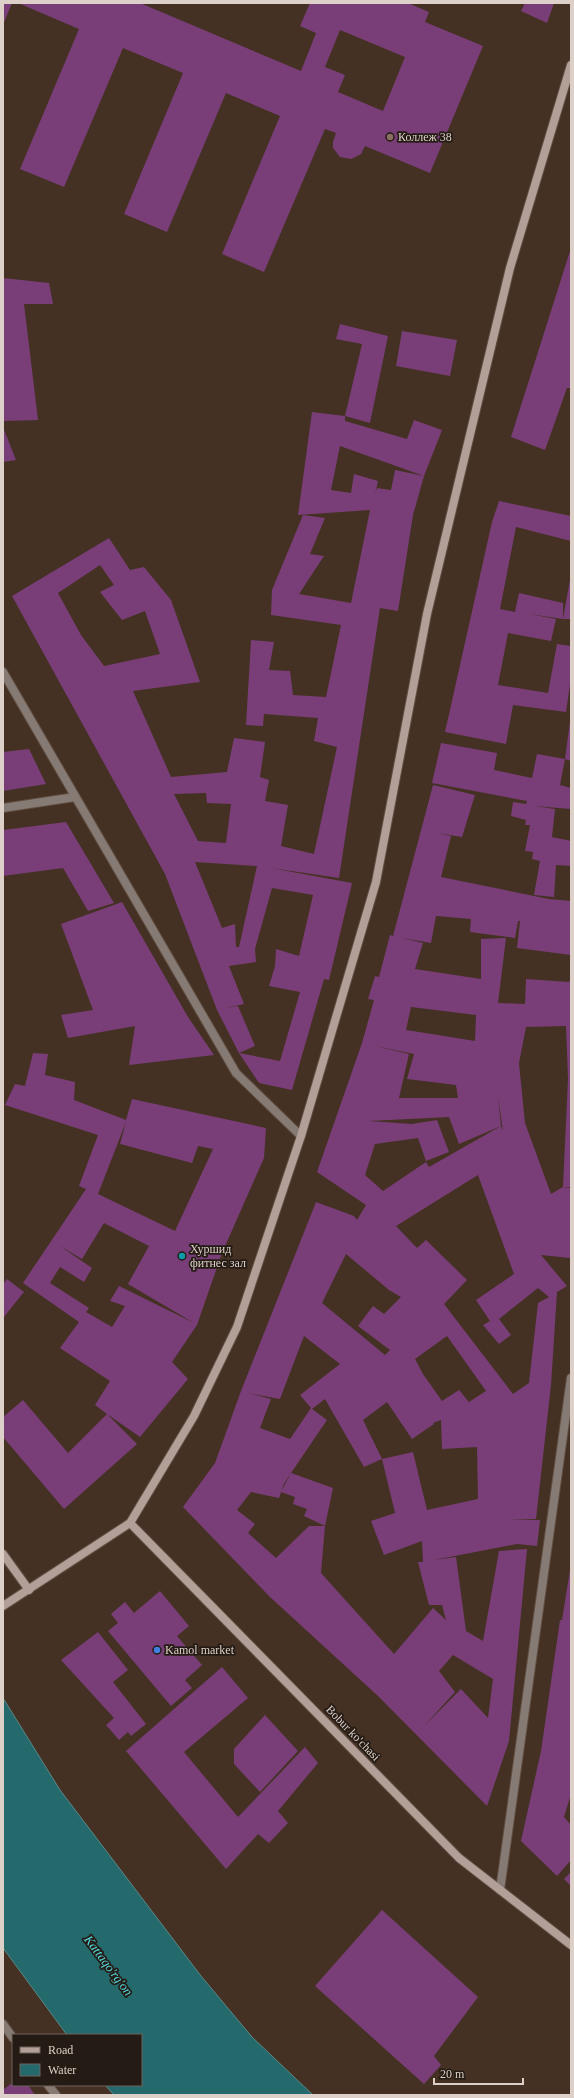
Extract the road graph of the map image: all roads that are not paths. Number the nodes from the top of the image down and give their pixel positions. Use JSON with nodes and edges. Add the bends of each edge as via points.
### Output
{"nodes":[{"id":1,"x":571,"y":65,"type":"edge"},
{"id":2,"x":3,"y":672,"type":"edge"},
{"id":3,"x":75,"y":797,"type":"junction"},
{"id":4,"x":3,"y":808,"type":"edge"},
{"id":5,"x":301,"y":1136,"type":"junction"},
{"id":6,"x":571,"y":1378,"type":"edge"},
{"id":7,"x":130,"y":1523,"type":"junction"},
{"id":8,"x":3,"y":1554,"type":"edge"},
{"id":9,"x":29,"y":1590,"type":"junction"},
{"id":10,"x":3,"y":1606,"type":"edge"},
{"id":11,"x":500,"y":1890,"type":"junction"},
{"id":12,"x":571,"y":1945,"type":"edge"},
{"id":13,"x":3,"y":2024,"type":"edge"},
{"id":14,"x":12,"y":2037,"type":"edge"},
{"id":15,"x":49,"y":2086,"type":"edge"},
{"id":16,"x":56,"y":2095,"type":"edge"}],
"edges":[{"from":1,"to":5,"type":"street","via":[[510,268],[431,598],[376,882]]},
{"from":2,"to":3,"type":"street"},
{"from":3,"to":4,"type":"street"},
{"from":3,"to":5,"type":"street","via":[[236,1073]]},
{"from":5,"to":7,"type":"street","via":[[237,1327],[194,1416]]},
{"from":6,"to":11,"type":"street"},
{"from":7,"to":9,"type":"street"},
{"from":7,"to":11,"type":"street","name":"Bobur ko'chasi","via":[[459,1858]]},
{"from":8,"to":9,"type":"street"},
{"from":9,"to":10,"type":"street"},
{"from":11,"to":12,"type":"street","name":"Bobur ko'chasi"},
{"from":13,"to":14,"type":"street"},
{"from":15,"to":16,"type":"street"}]}
